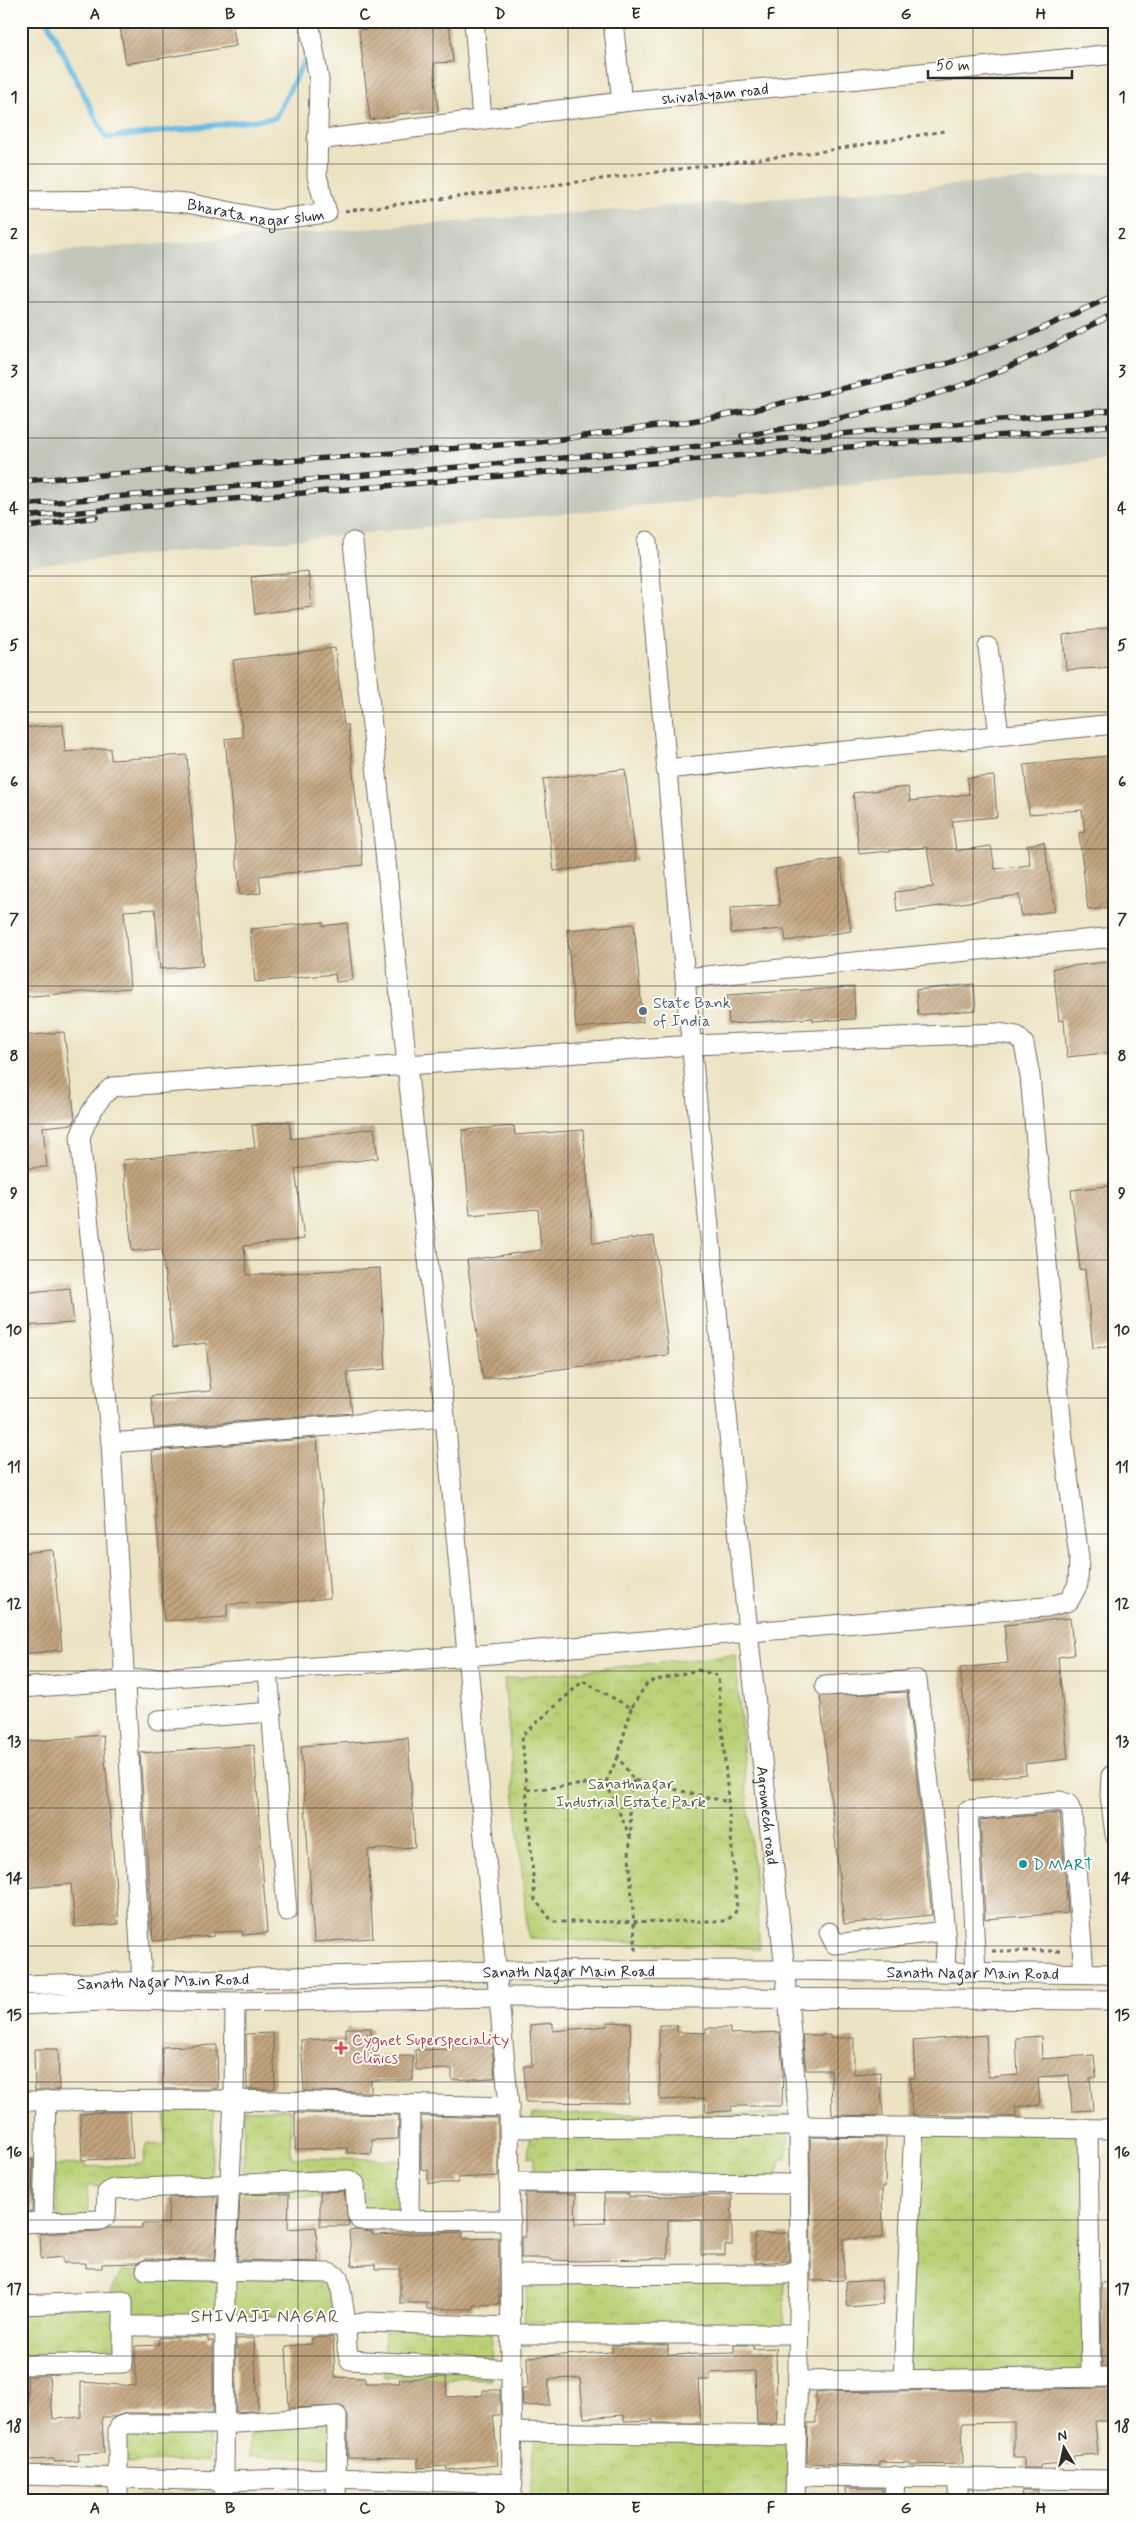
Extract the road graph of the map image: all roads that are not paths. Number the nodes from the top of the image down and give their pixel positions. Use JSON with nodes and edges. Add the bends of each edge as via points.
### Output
{"nodes":[{"id":1,"x":309,"y":21,"type":"edge"},
{"id":2,"x":474,"y":21,"type":"edge"},
{"id":3,"x":613,"y":21,"type":"edge"},
{"id":4,"x":1115,"y":54,"type":"edge"},
{"id":5,"x":622,"y":102,"type":"junction"},
{"id":6,"x":482,"y":118,"type":"junction"},
{"id":7,"x":317,"y":140,"type":"junction"},
{"id":8,"x":21,"y":202,"type":"edge"},
{"id":9,"x":647,"y":541,"type":"dead end"},
{"id":10,"x":352,"y":542,"type":"dead end"},
{"id":11,"x":988,"y":646,"type":"dead end"},
{"id":12,"x":1115,"y":724,"type":"edge"},
{"id":13,"x":999,"y":735,"type":"junction"},
{"id":14,"x":666,"y":769,"type":"junction"},
{"id":15,"x":1115,"y":937,"type":"edge"},
{"id":16,"x":685,"y":978,"type":"junction"},
{"id":17,"x":693,"y":1045,"type":"junction"},
{"id":18,"x":407,"y":1065,"type":"junction"},
{"id":19,"x":445,"y":1417,"type":"junction"},
{"id":20,"x":111,"y":1442,"type":"junction"},
{"id":21,"x":748,"y":1632,"type":"junction"},
{"id":22,"x":467,"y":1656,"type":"junction"},
{"id":23,"x":268,"y":1670,"type":"junction"},
{"id":24,"x":125,"y":1680,"type":"junction"},
{"id":25,"x":825,"y":1686,"type":"dead end"},
{"id":26,"x":21,"y":1688,"type":"edge"},
{"id":27,"x":272,"y":1712,"type":"junction"},
{"id":28,"x":158,"y":1720,"type":"dead end"},
{"id":29,"x":1115,"y":1773,"type":"edge"},
{"id":30,"x":1115,"y":1835,"type":"edge"},
{"id":31,"x":287,"y":1911,"type":"dead end"},
{"id":32,"x":945,"y":1931,"type":"junction"},
{"id":33,"x":829,"y":1932,"type":"dead end"},
{"id":34,"x":785,"y":1970,"type":"junction"},
{"id":35,"x":497,"y":1971,"type":"junction"},
{"id":36,"x":945,"y":1972,"type":"junction"},
{"id":37,"x":976,"y":1972,"type":"junction"},
{"id":38,"x":1084,"y":1973,"type":"junction"},
{"id":39,"x":1115,"y":1974,"type":"edge"},
{"id":40,"x":142,"y":1982,"type":"junction"},
{"id":41,"x":21,"y":1985,"type":"edge"},
{"id":42,"x":788,"y":1997,"type":"junction"},
{"id":43,"x":500,"y":1998,"type":"junction"},
{"id":44,"x":1115,"y":2000,"type":"edge"},
{"id":45,"x":235,"y":2002,"type":"junction"},
{"id":46,"x":21,"y":2005,"type":"edge"},
{"id":47,"x":46,"y":2100,"type":"junction"},
{"id":48,"x":234,"y":2100,"type":"junction"},
{"id":49,"x":21,"y":2101,"type":"edge"},
{"id":50,"x":410,"y":2105,"type":"junction"},
{"id":51,"x":509,"y":2107,"type":"junction"},
{"id":52,"x":798,"y":2126,"type":"junction"},
{"id":53,"x":914,"y":2126,"type":"junction"},
{"id":54,"x":509,"y":2128,"type":"junction"},
{"id":55,"x":1088,"y":2129,"type":"junction"},
{"id":56,"x":1115,"y":2129,"type":"edge"},
{"id":57,"x":511,"y":2182,"type":"junction"},
{"id":58,"x":798,"y":2184,"type":"junction"},
{"id":59,"x":230,"y":2185,"type":"junction"},
{"id":60,"x":511,"y":2220,"type":"junction"},
{"id":61,"x":409,"y":2221,"type":"junction"},
{"id":62,"x":21,"y":2223,"type":"edge"},
{"id":63,"x":43,"y":2223,"type":"junction"},
{"id":64,"x":146,"y":2270,"type":"dead end"},
{"id":65,"x":800,"y":2270,"type":"junction"},
{"id":66,"x":226,"y":2272,"type":"junction"},
{"id":67,"x":511,"y":2276,"type":"junction"},
{"id":68,"x":21,"y":2305,"type":"edge"},
{"id":69,"x":123,"y":2326,"type":"junction"},
{"id":70,"x":224,"y":2326,"type":"junction"},
{"id":71,"x":346,"y":2326,"type":"junction"},
{"id":72,"x":511,"y":2331,"type":"junction"},
{"id":73,"x":799,"y":2334,"type":"junction"},
{"id":74,"x":21,"y":2365,"type":"edge"},
{"id":75,"x":512,"y":2370,"type":"junction"},
{"id":76,"x":1091,"y":2377,"type":"junction"},
{"id":77,"x":1115,"y":2377,"type":"edge"},
{"id":78,"x":903,"y":2380,"type":"junction"},
{"id":79,"x":798,"y":2381,"type":"junction"},
{"id":80,"x":223,"y":2424,"type":"junction"},
{"id":81,"x":512,"y":2432,"type":"junction"},
{"id":82,"x":797,"y":2436,"type":"junction"},
{"id":83,"x":21,"y":2475,"type":"edge"},
{"id":84,"x":796,"y":2476,"type":"junction"},
{"id":85,"x":894,"y":2476,"type":"junction"},
{"id":86,"x":119,"y":2477,"type":"junction"},
{"id":87,"x":334,"y":2478,"type":"junction"},
{"id":88,"x":958,"y":2478,"type":"junction"},
{"id":89,"x":224,"y":2480,"type":"junction"},
{"id":90,"x":1115,"y":2480,"type":"edge"},
{"id":91,"x":512,"y":2492,"type":"edge"},
{"id":92,"x":118,"y":2500,"type":"edge"},
{"id":93,"x":224,"y":2500,"type":"edge"},
{"id":94,"x":336,"y":2500,"type":"edge"},
{"id":95,"x":794,"y":2500,"type":"edge"},
{"id":96,"x":894,"y":2500,"type":"edge"},
{"id":97,"x":958,"y":2500,"type":"edge"}],
"edges":[{"from":1,"to":7,"type":"street","name":"Bharata nagar slum","via":[[318,80]]},
{"from":2,"to":6,"type":"street"},
{"from":3,"to":5,"type":"street"},
{"from":4,"to":5,"type":"street","name":"shivalayam road"},
{"from":5,"to":6,"type":"street","name":"shivalayam road"},
{"from":6,"to":7,"type":"street","name":"shivalayam road"},
{"from":7,"to":8,"type":"street","name":"Bharata nagar slum","via":[[317,176],[327,213],[271,220],[187,203],[150,200]]},
{"from":9,"to":14,"type":"street","name":"Agromech road"},
{"from":10,"to":18,"type":"street"},
{"from":11,"to":13,"type":"street"},
{"from":12,"to":13,"type":"street"},
{"from":13,"to":14,"type":"street"},
{"from":14,"to":16,"type":"street","name":"Agromech road"},
{"from":15,"to":16,"type":"street"},
{"from":16,"to":17,"type":"street","name":"Agromech road"},
{"from":17,"to":18,"type":"street"},
{"from":17,"to":21,"type":"street","name":"Agromech road"},
{"from":17,"to":21,"type":"street","via":[[999,1033],[1017,1036],[1024,1044],[1030,1076],[1063,1439],[1079,1557],[1078,1584],[1069,1601],[1046,1607]]},
{"from":18,"to":19,"type":"street"},
{"from":18,"to":20,"type":"street","via":[[112,1087],[99,1098],[80,1137]]},
{"from":19,"to":20,"type":"street"},
{"from":19,"to":22,"type":"street"},
{"from":20,"to":24,"type":"street"},
{"from":21,"to":22,"type":"street"},
{"from":21,"to":34,"type":"street","name":"Agromech road"},
{"from":22,"to":23,"type":"street"},
{"from":22,"to":35,"type":"street"},
{"from":23,"to":24,"type":"street"},
{"from":23,"to":27,"type":"street"},
{"from":24,"to":26,"type":"street"},
{"from":24,"to":40,"type":"street"},
{"from":25,"to":32,"type":"street","via":[[917,1680]]},
{"from":27,"to":28,"type":"street"},
{"from":27,"to":31,"type":"street"},
{"from":29,"to":30,"type":"street","via":[[1111,1776],[1110,1795]]},
{"from":32,"to":33,"type":"street","via":[[835,1944]]},
{"from":32,"to":36,"type":"street"},
{"from":34,"to":35,"type":"street","name":"Sanath Nagar Main Road"},
{"from":34,"to":36,"type":"street","name":"Sanath Nagar Main Road"},
{"from":34,"to":42,"type":"street","name":"Agromech road"},
{"from":35,"to":40,"type":"street","name":"Sanath Nagar Main Road"},
{"from":35,"to":43,"type":"street"},
{"from":36,"to":37,"type":"street","name":"Sanath Nagar Main Road"},
{"from":37,"to":38,"type":"street","name":"Sanath Nagar Main Road"},
{"from":37,"to":38,"type":"street","via":[[968,1810],[1060,1801],[1068,1804],[1072,1813]]},
{"from":38,"to":39,"type":"street","name":"Sanath Nagar Main Road"},
{"from":40,"to":41,"type":"street","name":"Sanath Nagar Main Road"},
{"from":42,"to":43,"type":"street","name":"Sanath Nagar Main Road"},
{"from":42,"to":44,"type":"street","name":"Sanath Nagar Main Road"},
{"from":42,"to":52,"type":"street","name":"Agromech road"},
{"from":43,"to":45,"type":"street","name":"Sanath Nagar Main Road"},
{"from":43,"to":51,"type":"street"},
{"from":45,"to":46,"type":"street","name":"Sanath Nagar Main Road","via":[[120,2000]]},
{"from":45,"to":48,"type":"street"},
{"from":47,"to":48,"type":"street"},
{"from":47,"to":49,"type":"street"},
{"from":47,"to":63,"type":"street"},
{"from":48,"to":50,"type":"street"},
{"from":48,"to":59,"type":"street"},
{"from":50,"to":51,"type":"street"},
{"from":50,"to":61,"type":"street"},
{"from":51,"to":54,"type":"street"},
{"from":52,"to":53,"type":"street"},
{"from":52,"to":54,"type":"street"},
{"from":52,"to":58,"type":"street","name":"Agromech road"},
{"from":53,"to":55,"type":"street"},
{"from":53,"to":78,"type":"street"},
{"from":54,"to":57,"type":"street"},
{"from":55,"to":56,"type":"street"},
{"from":55,"to":76,"type":"street"},
{"from":57,"to":58,"type":"street"},
{"from":57,"to":60,"type":"street"},
{"from":58,"to":65,"type":"street","name":"Agromech road"},
{"from":59,"to":61,"type":"street","via":[[349,2180],[355,2184],[360,2220]]},
{"from":59,"to":63,"type":"street","via":[[113,2189],[107,2193],[106,2216],[100,2220]]},
{"from":59,"to":66,"type":"street"},
{"from":60,"to":61,"type":"street"},
{"from":60,"to":67,"type":"street"},
{"from":62,"to":63,"type":"street"},
{"from":64,"to":66,"type":"street"},
{"from":65,"to":67,"type":"street","via":[[785,2274]]},
{"from":65,"to":73,"type":"street","name":"Agromech road"},
{"from":66,"to":70,"type":"street"},
{"from":66,"to":71,"type":"street","via":[[329,2273],[338,2277]]},
{"from":67,"to":72,"type":"street"},
{"from":68,"to":69,"type":"street","via":[[123,2302]]},
{"from":69,"to":70,"type":"street"},
{"from":69,"to":74,"type":"street","via":[[123,2363]]},
{"from":70,"to":71,"type":"street"},
{"from":70,"to":80,"type":"street"},
{"from":71,"to":72,"type":"street","via":[[367,2322]]},
{"from":71,"to":75,"type":"street","via":[[350,2360]]},
{"from":72,"to":73,"type":"street"},
{"from":72,"to":75,"type":"street"},
{"from":73,"to":79,"type":"street","name":"Agromech road"},
{"from":75,"to":81,"type":"street"},
{"from":76,"to":77,"type":"street"},
{"from":76,"to":78,"type":"street"},
{"from":78,"to":79,"type":"street"},
{"from":79,"to":82,"type":"street","name":"Agromech road"},
{"from":80,"to":86,"type":"street","via":[[120,2426]]},
{"from":80,"to":87,"type":"street","via":[[337,2416]]},
{"from":80,"to":89,"type":"street"},
{"from":81,"to":82,"type":"street"},
{"from":81,"to":91,"type":"street"},
{"from":82,"to":84,"type":"street","name":"Agromech road"},
{"from":83,"to":86,"type":"street"},
{"from":84,"to":85,"type":"street"},
{"from":84,"to":95,"type":"street","name":"Agromech road"},
{"from":85,"to":88,"type":"street"},
{"from":85,"to":96,"type":"street"},
{"from":86,"to":89,"type":"street"},
{"from":86,"to":92,"type":"street"},
{"from":87,"to":89,"type":"street"},
{"from":87,"to":91,"type":"street"},
{"from":87,"to":94,"type":"street"},
{"from":88,"to":90,"type":"street"},
{"from":88,"to":97,"type":"street"},
{"from":89,"to":93,"type":"street"}]}
